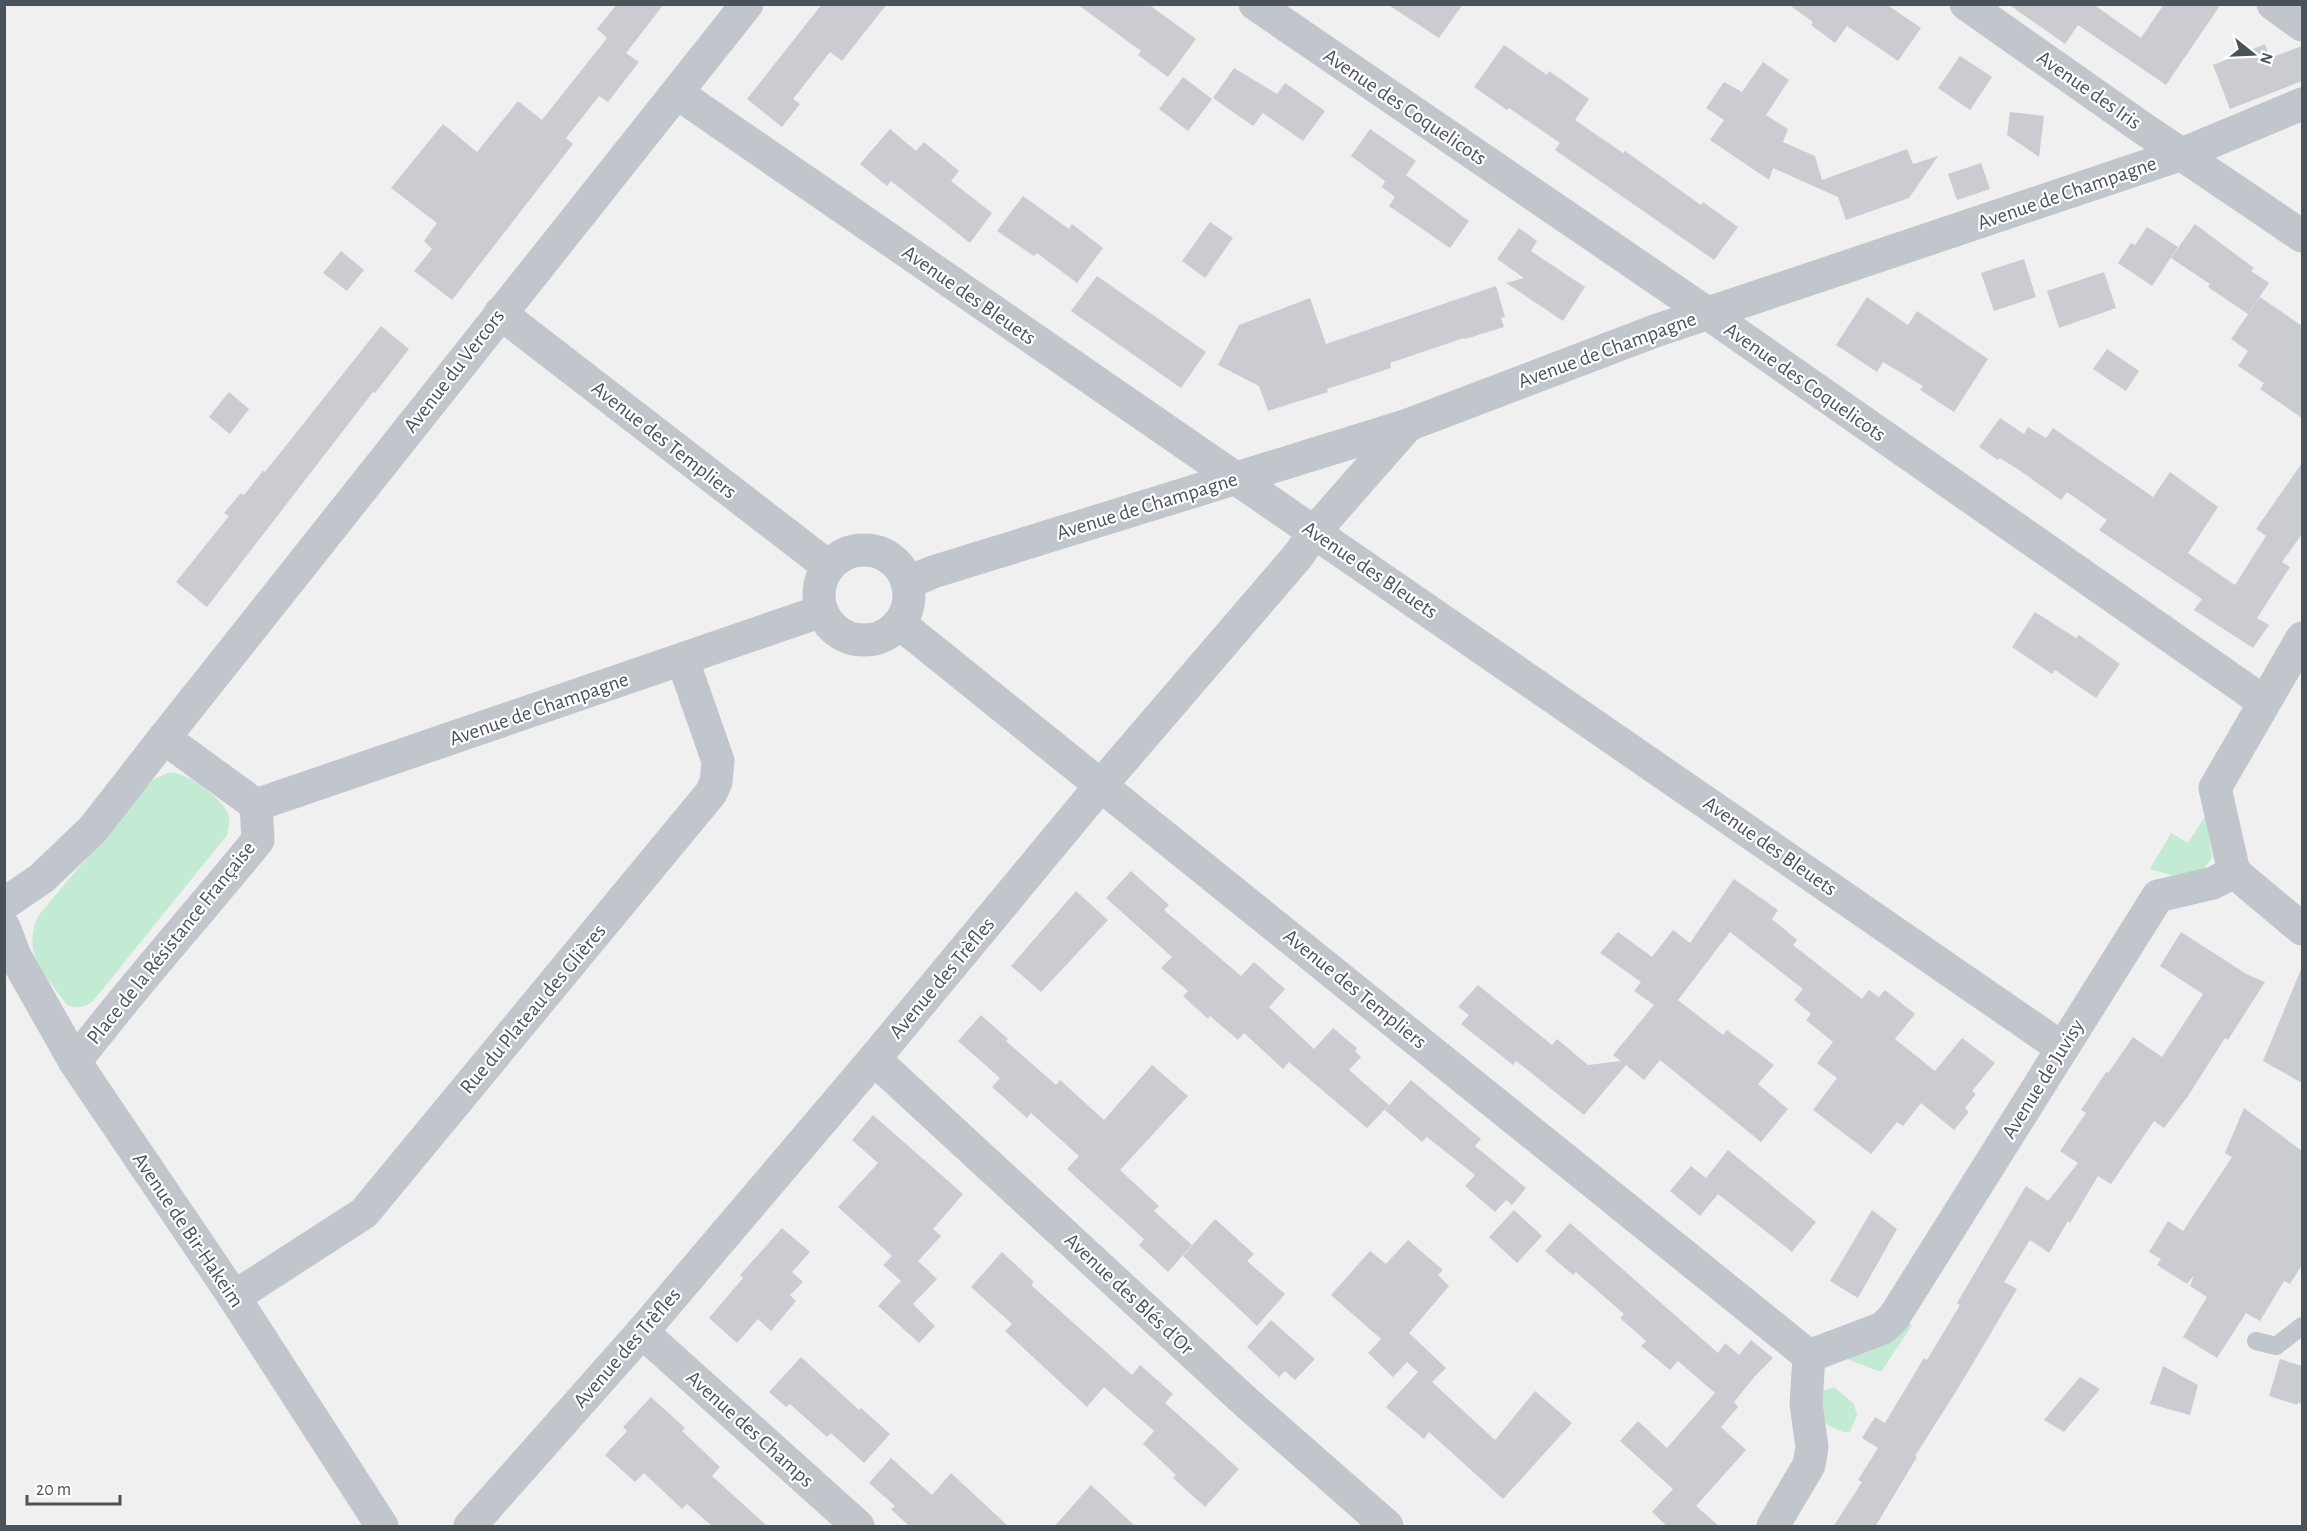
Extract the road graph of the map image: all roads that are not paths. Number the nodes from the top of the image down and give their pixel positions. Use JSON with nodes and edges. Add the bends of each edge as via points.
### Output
{"nodes":[{"id":1,"x":747,"y":4,"type":"edge"},
{"id":2,"x":1255,"y":4,"type":"edge"},
{"id":3,"x":1966,"y":4,"type":"edge"},
{"id":4,"x":2273,"y":4,"type":"edge"},
{"id":5,"x":2302,"y":25,"type":"edge"},
{"id":6,"x":677,"y":93,"type":"junction"},
{"id":7,"x":2302,"y":104,"type":"edge"},
{"id":8,"x":2182,"y":154,"type":"junction"},
{"id":9,"x":2302,"y":236,"type":"edge"},
{"id":10,"x":500,"y":313,"type":"junction"},
{"id":11,"x":1707,"y":313,"type":"junction"},
{"id":12,"x":1408,"y":425,"type":"junction"},
{"id":13,"x":1235,"y":479,"type":"junction"},
{"id":14,"x":1316,"y":532,"type":"junction"},
{"id":15,"x":829,"y":567,"type":"junction"},
{"id":16,"x":907,"y":582,"type":"junction"},
{"id":17,"x":822,"y":611,"type":"junction"},
{"id":18,"x":899,"y":623,"type":"junction"},
{"id":19,"x":2302,"y":638,"type":"edge"},
{"id":20,"x":682,"y":661,"type":"junction"},
{"id":21,"x":2264,"y":702,"type":"junction"},
{"id":22,"x":164,"y":738,"type":"junction"},
{"id":23,"x":1102,"y":784,"type":"junction"},
{"id":24,"x":256,"y":806,"type":"junction"},
{"id":25,"x":2234,"y":872,"type":"junction"},
{"id":26,"x":4,"y":903,"type":"edge"},
{"id":27,"x":4,"y":927,"type":"edge"},
{"id":28,"x":2302,"y":929,"type":"edge"},
{"id":29,"x":2062,"y":1048,"type":"junction"},
{"id":30,"x":874,"y":1059,"type":"junction"},
{"id":31,"x":75,"y":1062,"type":"junction"},
{"id":32,"x":234,"y":1297,"type":"junction"},
{"id":33,"x":2302,"y":1326,"type":"edge"},
{"id":34,"x":642,"y":1332,"type":"junction"},
{"id":35,"x":2256,"y":1341,"type":"dead end"},
{"id":36,"x":1809,"y":1356,"type":"junction"},
{"id":37,"x":382,"y":1527,"type":"edge"},
{"id":38,"x":470,"y":1527,"type":"edge"},
{"id":39,"x":858,"y":1527,"type":"edge"},
{"id":40,"x":1387,"y":1527,"type":"edge"},
{"id":41,"x":1773,"y":1527,"type":"edge"}],
"edges":[{"from":1,"to":6,"type":"street","name":"Avenue du Vercors"},
{"from":2,"to":11,"type":"street","name":"Avenue des Coquelicots"},
{"from":3,"to":8,"type":"street","name":"Avenue des Iris"},
{"from":4,"to":5,"type":"street"},
{"from":6,"to":10,"type":"street","name":"Avenue du Vercors"},
{"from":6,"to":13,"type":"street","name":"Avenue des Bleuets"},
{"from":7,"to":8,"type":"street","name":"Avenue de Champagne"},
{"from":8,"to":9,"type":"street","name":"Avenue des Iris"},
{"from":8,"to":11,"type":"street","name":"Avenue de Champagne"},
{"from":10,"to":15,"type":"street","name":"Avenue des Templiers"},
{"from":10,"to":22,"type":"street","name":"Avenue du Vercors"},
{"from":11,"to":12,"type":"street","name":"Avenue de Champagne"},
{"from":11,"to":21,"type":"street","name":"Avenue des Coquelicots"},
{"from":12,"to":13,"type":"street","name":"Avenue de Champagne"},
{"from":12,"to":14,"type":"street","name":"Avenue des Trèfles"},
{"from":13,"to":14,"type":"street","name":"Avenue des Bleuets"},
{"from":13,"to":16,"type":"street","name":"Avenue de Champagne"},
{"from":14,"to":23,"type":"street","name":"Avenue des Trèfles"},
{"from":14,"to":29,"type":"street","name":"Avenue des Bleuets"},
{"from":15,"to":16,"type":"street","via":[[850,552],[865,550],[892,560]]},
{"from":15,"to":17,"type":"street","via":[[820,584]]},
{"from":16,"to":18,"type":"street","via":[[909,599]]},
{"from":17,"to":18,"type":"street","via":[[831,627],[857,640],[886,635]]},
{"from":17,"to":20,"type":"street","name":"Avenue de Champagne"},
{"from":18,"to":23,"type":"street","name":"Avenue des Templiers"},
{"from":19,"to":21,"type":"street"},
{"from":20,"to":24,"type":"street","name":"Avenue de Champagne"},
{"from":20,"to":32,"type":"street","name":"Rue du Plateau des Glières","via":[[718,761],[711,793],[364,1213]]},
{"from":21,"to":25,"type":"street","via":[[2215,788]]},
{"from":22,"to":24,"type":"street"},
{"from":22,"to":26,"type":"street","via":[[93,829],[42,878]]},
{"from":23,"to":30,"type":"street","name":"Avenue des Trèfles"},
{"from":23,"to":36,"type":"street","name":"Avenue des Templiers"},
{"from":24,"to":31,"type":"street","name":"Place de la Résistance Française","via":[[258,840],[127,994]]},
{"from":25,"to":28,"type":"street"},
{"from":25,"to":29,"type":"street","name":"Avenue de Juvisy","via":[[2213,883],[2158,896]]},
{"from":27,"to":31,"type":"street","name":"Avenue de Bir-Hakeim","via":[[15,956]]},
{"from":29,"to":36,"type":"street","name":"Avenue de Juvisy","via":[[1894,1317],[1883,1329]]},
{"from":30,"to":34,"type":"street","name":"Avenue des Trèfles"},
{"from":30,"to":40,"type":"street","name":"Avenue des Blés d'Or"},
{"from":31,"to":32,"type":"street","name":"Avenue de Bir-Hakeim"},
{"from":32,"to":37,"type":"street","name":"Avenue de Bir-Hakeim"},
{"from":33,"to":35,"type":"lane","via":[[2276,1346]]},
{"from":34,"to":38,"type":"street","name":"Avenue des Trèfles"},
{"from":34,"to":39,"type":"street","name":"Avenue des Champs"},
{"from":36,"to":41,"type":"street","via":[[1809,1465]]}]}
